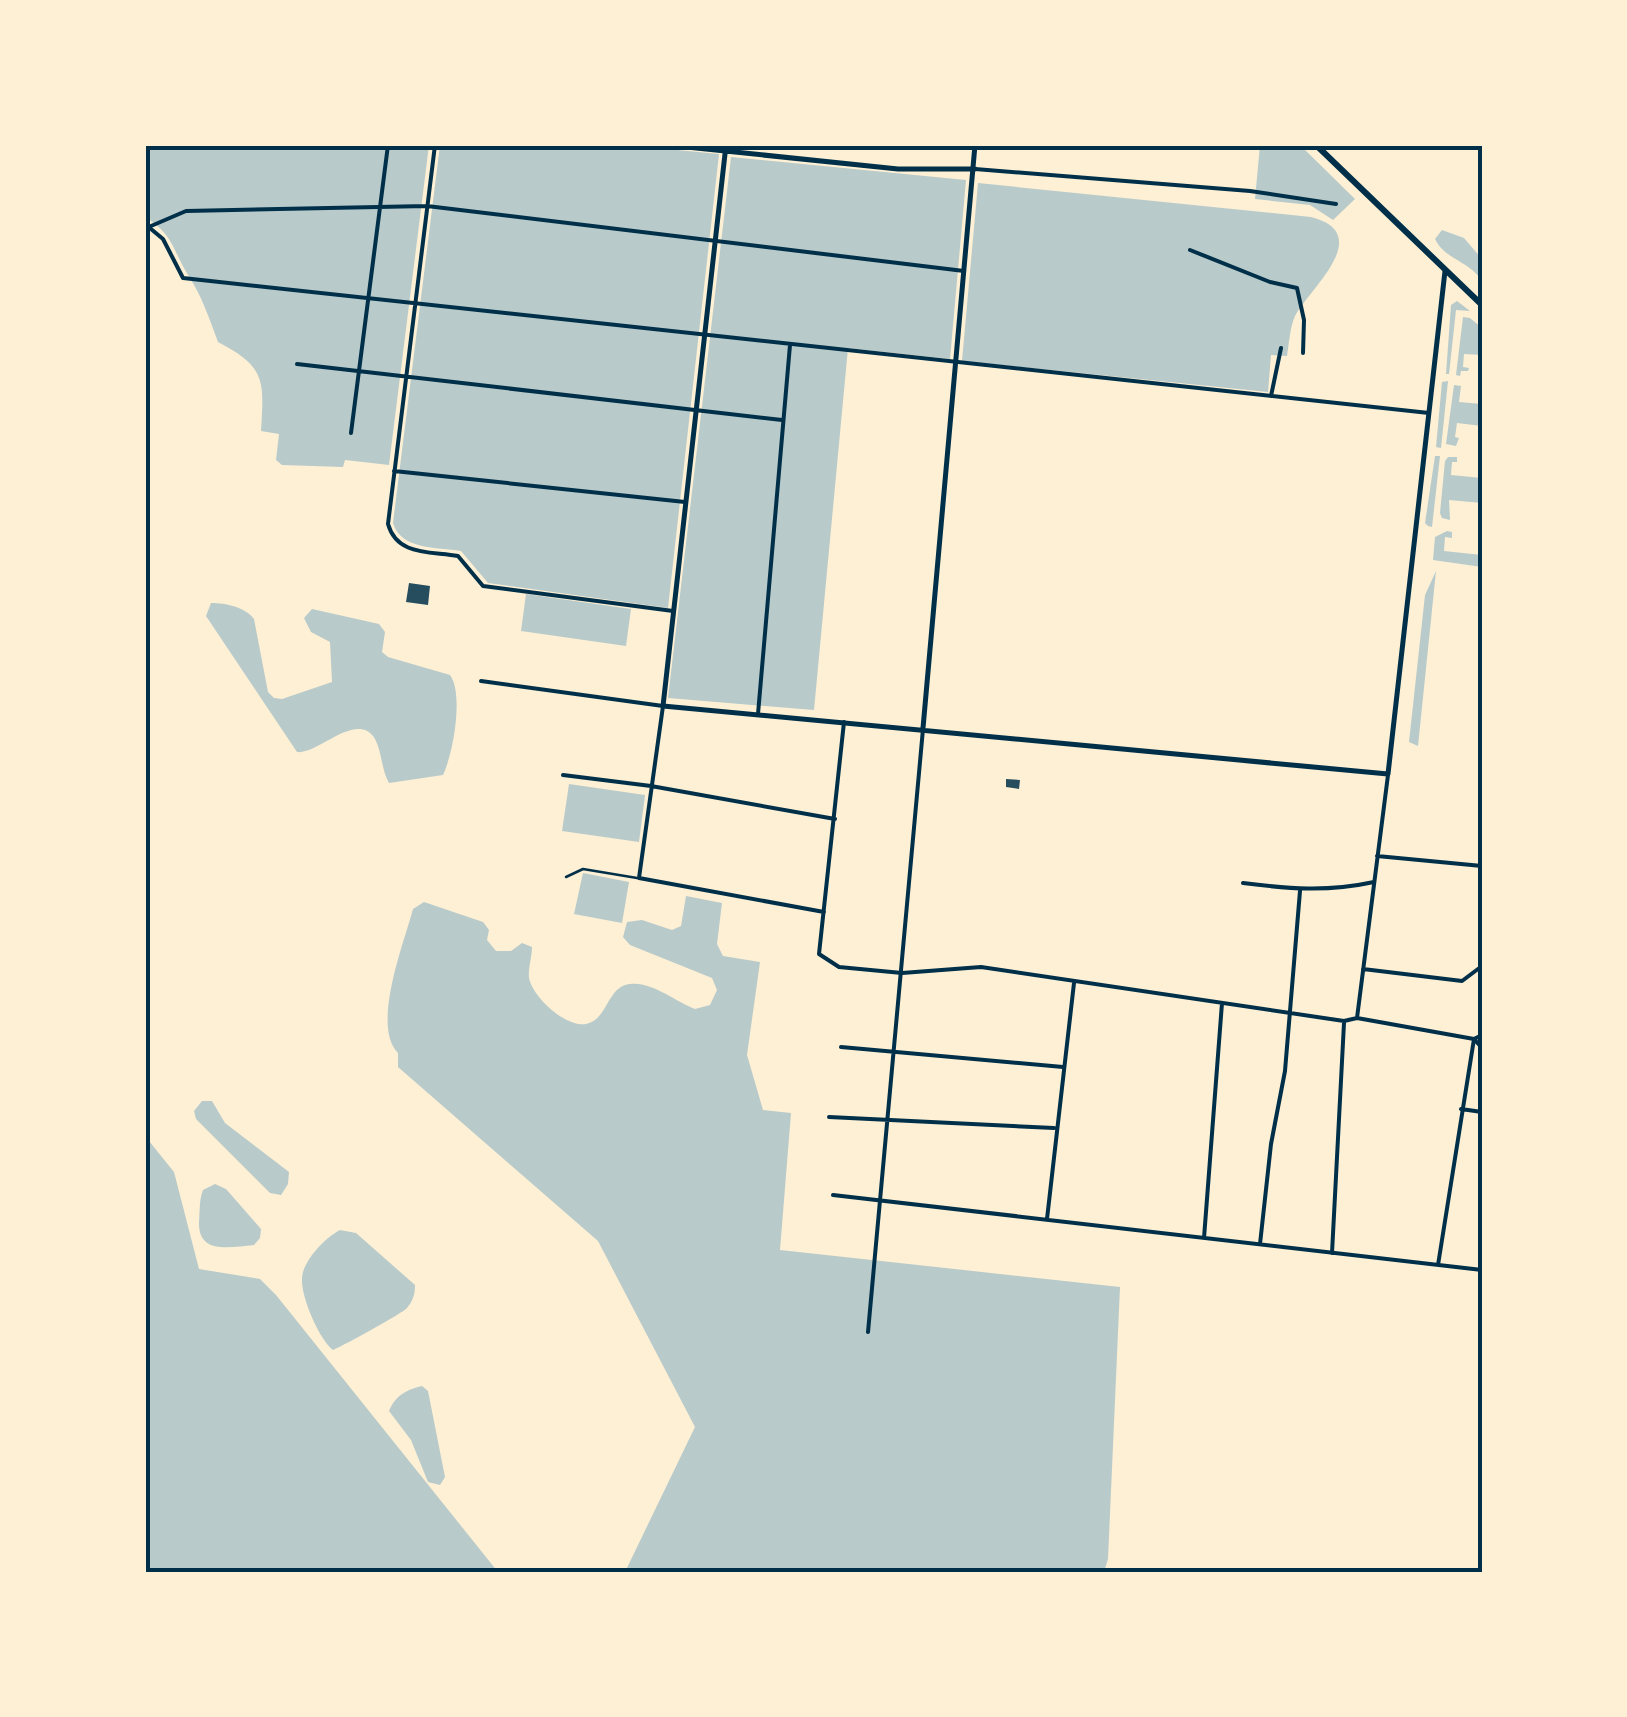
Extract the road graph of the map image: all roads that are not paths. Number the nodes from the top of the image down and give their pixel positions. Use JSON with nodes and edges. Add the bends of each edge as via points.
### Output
{"nodes":[{"id":1,"x":388,"y":145,"type":"edge"},
{"id":2,"x":435,"y":145,"type":"edge"},
{"id":3,"x":667,"y":145,"type":"edge"},
{"id":4,"x":976,"y":145,"type":"edge"},
{"id":5,"x":1316,"y":145,"type":"edge"},
{"id":6,"x":726,"y":148,"type":"edge"},
{"id":7,"x":975,"y":170,"type":"junction"},
{"id":8,"x":1336,"y":204,"type":"dead end"},
{"id":9,"x":379,"y":206,"type":"junction"},
{"id":10,"x":427,"y":206,"type":"junction"},
{"id":11,"x":148,"y":225,"type":"edge"},
{"id":12,"x":716,"y":240,"type":"junction"},
{"id":13,"x":1190,"y":250,"type":"dead end"},
{"id":14,"x":1446,"y":271,"type":"junction"},
{"id":15,"x":964,"y":272,"type":"junction"},
{"id":16,"x":368,"y":297,"type":"junction"},
{"id":17,"x":416,"y":300,"type":"junction"},
{"id":18,"x":1482,"y":305,"type":"edge"},
{"id":19,"x":705,"y":334,"type":"junction"},
{"id":20,"x":790,"y":344,"type":"junction"},
{"id":21,"x":1280,"y":348,"type":"dead end"},
{"id":22,"x":1303,"y":353,"type":"dead end"},
{"id":23,"x":297,"y":364,"type":"dead end"},
{"id":24,"x":956,"y":364,"type":"junction"},
{"id":25,"x":361,"y":369,"type":"junction"},
{"id":26,"x":408,"y":376,"type":"junction"},
{"id":27,"x":1271,"y":396,"type":"junction"},
{"id":28,"x":695,"y":411,"type":"junction"},
{"id":29,"x":1429,"y":413,"type":"junction"},
{"id":30,"x":782,"y":420,"type":"junction"},
{"id":31,"x":352,"y":433,"type":"dead end"},
{"id":32,"x":394,"y":470,"type":"junction"},
{"id":33,"x":685,"y":502,"type":"junction"},
{"id":34,"x":674,"y":611,"type":"junction"},
{"id":35,"x":481,"y":681,"type":"dead end"},
{"id":36,"x":663,"y":706,"type":"junction"},
{"id":37,"x":758,"y":714,"type":"junction"},
{"id":38,"x":844,"y":722,"type":"junction"},
{"id":39,"x":922,"y":728,"type":"junction"},
{"id":40,"x":1388,"y":774,"type":"junction"},
{"id":41,"x":563,"y":775,"type":"dead end"},
{"id":42,"x":651,"y":786,"type":"junction"},
{"id":43,"x":836,"y":819,"type":"junction"},
{"id":44,"x":1378,"y":856,"type":"junction"},
{"id":45,"x":1482,"y":866,"type":"edge"},
{"id":46,"x":566,"y":877,"type":"dead end"},
{"id":47,"x":639,"y":878,"type":"junction"},
{"id":48,"x":1374,"y":882,"type":"junction"},
{"id":49,"x":1243,"y":883,"type":"dead end"},
{"id":50,"x":1300,"y":890,"type":"junction"},
{"id":51,"x":824,"y":912,"type":"junction"},
{"id":52,"x":1482,"y":966,"type":"edge"},
{"id":53,"x":1363,"y":969,"type":"junction"},
{"id":54,"x":902,"y":973,"type":"junction"},
{"id":55,"x":1074,"y":983,"type":"junction"},
{"id":56,"x":1222,"y":1003,"type":"junction"},
{"id":57,"x":1290,"y":1013,"type":"junction"},
{"id":58,"x":1357,"y":1018,"type":"junction"},
{"id":59,"x":1344,"y":1021,"type":"junction"},
{"id":60,"x":1482,"y":1035,"type":"edge"},
{"id":61,"x":1474,"y":1039,"type":"junction"},
{"id":62,"x":841,"y":1047,"type":"dead end"},
{"id":63,"x":1482,"y":1048,"type":"edge"},
{"id":64,"x":893,"y":1051,"type":"junction"},
{"id":65,"x":1063,"y":1067,"type":"junction"},
{"id":66,"x":1461,"y":1108,"type":"junction"},
{"id":67,"x":1482,"y":1112,"type":"edge"},
{"id":68,"x":830,"y":1117,"type":"dead end"},
{"id":69,"x":888,"y":1122,"type":"junction"},
{"id":70,"x":1056,"y":1128,"type":"junction"},
{"id":71,"x":834,"y":1195,"type":"dead end"},
{"id":72,"x":880,"y":1200,"type":"junction"},
{"id":73,"x":1047,"y":1220,"type":"junction"},
{"id":74,"x":1204,"y":1238,"type":"junction"},
{"id":75,"x":1260,"y":1244,"type":"junction"},
{"id":76,"x":1332,"y":1252,"type":"junction"},
{"id":77,"x":1438,"y":1265,"type":"junction"},
{"id":78,"x":1482,"y":1270,"type":"edge"},
{"id":79,"x":868,"y":1332,"type":"dead end"}],
"edges":[{"from":1,"to":9,"type":"street"},
{"from":2,"to":10,"type":"street"},
{"from":3,"to":6,"type":"street"},
{"from":4,"to":7,"type":"street"},
{"from":5,"to":14,"type":"main road"},
{"from":6,"to":7,"type":"street","via":[[898,169]]},
{"from":6,"to":12,"type":"street"},
{"from":7,"to":8,"type":"street"},
{"from":7,"to":15,"type":"street"},
{"from":9,"to":10,"type":"street"},
{"from":9,"to":11,"type":"street","via":[[186,211]]},
{"from":9,"to":16,"type":"street"},
{"from":10,"to":12,"type":"street"},
{"from":10,"to":17,"type":"street"},
{"from":11,"to":16,"type":"street","via":[[183,278]]},
{"from":12,"to":15,"type":"street"},
{"from":12,"to":19,"type":"street"},
{"from":13,"to":22,"type":"street","via":[[1297,288]]},
{"from":14,"to":18,"type":"main road"},
{"from":14,"to":29,"type":"street"},
{"from":15,"to":24,"type":"street"},
{"from":16,"to":17,"type":"street"},
{"from":16,"to":25,"type":"street"},
{"from":17,"to":19,"type":"street"},
{"from":17,"to":26,"type":"street"},
{"from":19,"to":20,"type":"street"},
{"from":19,"to":28,"type":"street"},
{"from":20,"to":24,"type":"street"},
{"from":20,"to":30,"type":"street"},
{"from":21,"to":27,"type":"street"},
{"from":23,"to":25,"type":"street"},
{"from":24,"to":27,"type":"street"},
{"from":24,"to":39,"type":"street"},
{"from":25,"to":26,"type":"street"},
{"from":25,"to":31,"type":"street"},
{"from":26,"to":28,"type":"street"},
{"from":26,"to":32,"type":"street"},
{"from":27,"to":29,"type":"street"},
{"from":28,"to":30,"type":"street"},
{"from":28,"to":33,"type":"street"},
{"from":29,"to":40,"type":"street"},
{"from":30,"to":37,"type":"street"},
{"from":32,"to":33,"type":"street"},
{"from":32,"to":34,"type":"street","via":[[388,524],[404,548],[458,556],[483,586]]},
{"from":33,"to":34,"type":"street"},
{"from":34,"to":36,"type":"street"},
{"from":35,"to":36,"type":"street"},
{"from":36,"to":37,"type":"street"},
{"from":36,"to":42,"type":"street"},
{"from":37,"to":38,"type":"street"},
{"from":38,"to":39,"type":"street"},
{"from":38,"to":43,"type":"street"},
{"from":39,"to":40,"type":"street"},
{"from":39,"to":54,"type":"street"},
{"from":40,"to":44,"type":"street"},
{"from":41,"to":42,"type":"street"},
{"from":42,"to":43,"type":"street"},
{"from":42,"to":47,"type":"street"},
{"from":43,"to":51,"type":"street"},
{"from":44,"to":45,"type":"street"},
{"from":44,"to":48,"type":"street"},
{"from":46,"to":47,"type":"lane","via":[[583,869]]},
{"from":47,"to":51,"type":"street"},
{"from":48,"to":50,"type":"street"},
{"from":48,"to":53,"type":"street"},
{"from":49,"to":50,"type":"street"},
{"from":50,"to":57,"type":"street"},
{"from":51,"to":54,"type":"street","via":[[819,954],[839,967]]},
{"from":52,"to":53,"type":"street","via":[[1454,982]]},
{"from":53,"to":58,"type":"street"},
{"from":54,"to":55,"type":"street","via":[[980,966]]},
{"from":54,"to":64,"type":"street"},
{"from":55,"to":56,"type":"street"},
{"from":55,"to":65,"type":"street"},
{"from":56,"to":57,"type":"street"},
{"from":56,"to":74,"type":"street"},
{"from":57,"to":59,"type":"street"},
{"from":57,"to":75,"type":"street"},
{"from":58,"to":59,"type":"street"},
{"from":58,"to":61,"type":"street"},
{"from":59,"to":76,"type":"street"},
{"from":60,"to":61,"type":"street"},
{"from":61,"to":63,"type":"street"},
{"from":61,"to":66,"type":"street"},
{"from":62,"to":64,"type":"street"},
{"from":64,"to":65,"type":"street"},
{"from":64,"to":69,"type":"street"},
{"from":65,"to":70,"type":"street"},
{"from":66,"to":67,"type":"street"},
{"from":66,"to":77,"type":"street"},
{"from":68,"to":69,"type":"street"},
{"from":69,"to":70,"type":"street"},
{"from":69,"to":72,"type":"street"},
{"from":70,"to":73,"type":"street"},
{"from":71,"to":72,"type":"street"},
{"from":72,"to":73,"type":"street"},
{"from":72,"to":79,"type":"street"},
{"from":73,"to":74,"type":"street"},
{"from":74,"to":75,"type":"street"},
{"from":75,"to":76,"type":"street"},
{"from":76,"to":77,"type":"street"},
{"from":77,"to":78,"type":"street"}]}
